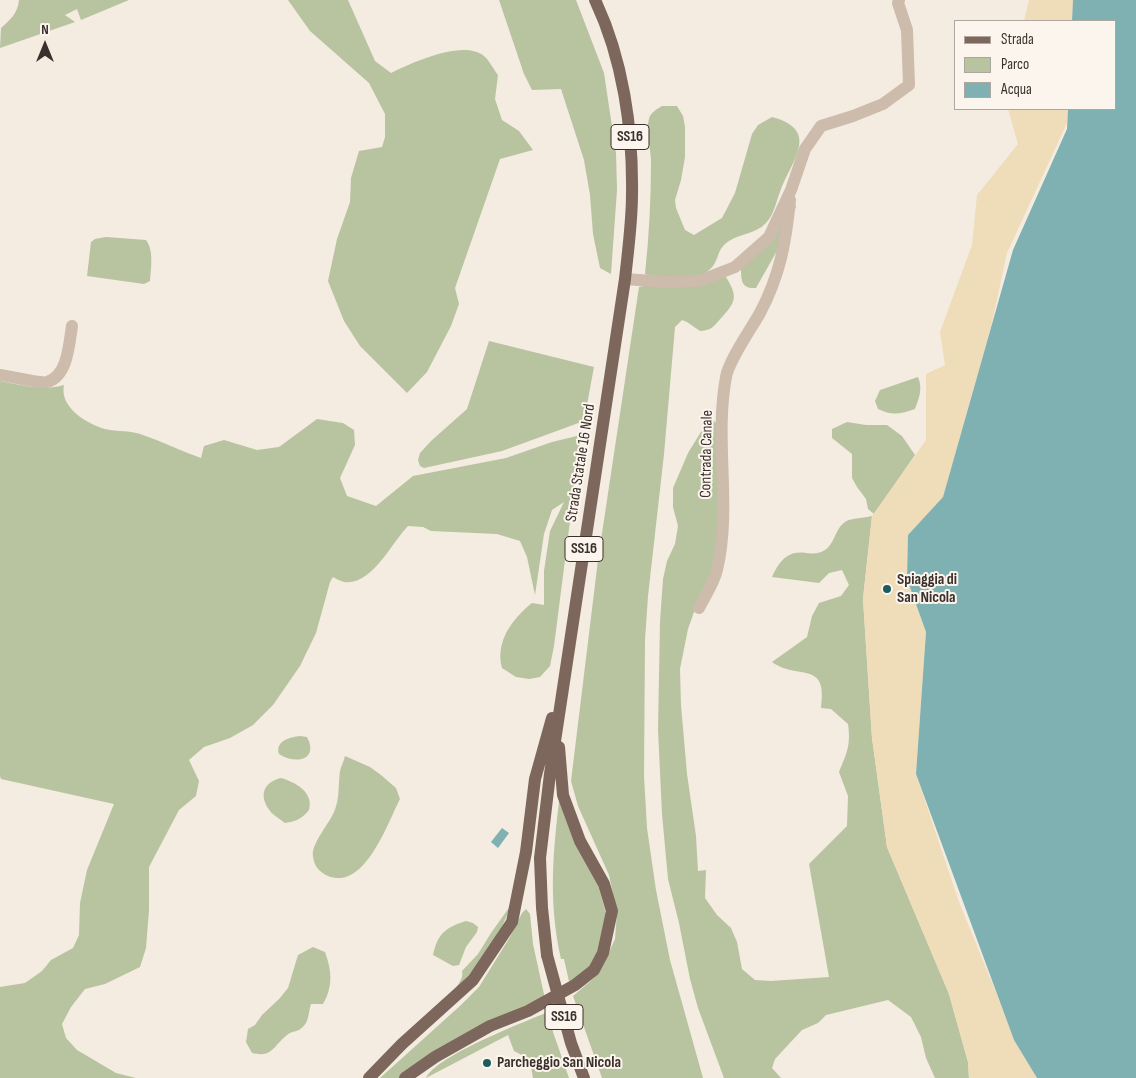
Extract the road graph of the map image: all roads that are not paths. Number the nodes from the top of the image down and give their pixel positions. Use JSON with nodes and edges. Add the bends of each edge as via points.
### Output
{"nodes":[{"id":1,"x":595,"y":0,"type":"edge"},
{"id":2,"x":899,"y":0,"type":"edge"},
{"id":3,"x":791,"y":190,"type":"junction"},
{"id":4,"x":626,"y":279,"type":"junction"},
{"id":5,"x":72,"y":326,"type":"dead end"},
{"id":6,"x":0,"y":375,"type":"edge"},
{"id":7,"x":699,"y":608,"type":"dead end"},
{"id":8,"x":567,"y":662,"type":"junction"},
{"id":9,"x":558,"y":723,"type":"junction"},
{"id":10,"x":370,"y":1078,"type":"edge"},
{"id":11,"x":405,"y":1078,"type":"edge"},
{"id":12,"x":584,"y":1078,"type":"edge"}],
"edges":[{"from":1,"to":4,"type":"main road","name":"Strada Statale 16 Nord","number":"SS16","via":[[614,54],[630,136],[632,197]]},
{"from":2,"to":3,"type":"street","name":"Contrada Canale","via":[[907,30],[909,85],[882,104],[821,126],[804,148]]},
{"from":3,"to":4,"type":"street","name":"Contrada Canale","via":[[769,237],[735,267],[699,281]]},
{"from":3,"to":7,"type":"street","name":"Contrada Canale","via":[[788,227],[771,291],[726,375],[720,442],[724,481],[720,550],[716,572]]},
{"from":4,"to":8,"type":"main road","name":"Strada Statale 16 Nord","number":"SS16"},
{"from":5,"to":6,"type":"street","via":[[64,365],[58,375],[46,382]]},
{"from":8,"to":9,"type":"main road","name":"Strada Statale 16 Nord","number":"SS16"},
{"from":8,"to":10,"type":"main road","via":[[535,779],[526,852],[512,922],[473,980],[402,1044]]},
{"from":9,"to":11,"type":"main road","via":[[563,796],[580,841],[604,884],[612,911],[603,953],[594,970],[575,985],[435,1056]]},
{"from":9,"to":12,"type":"main road","name":"Strada Statale 16 Nord","number":"SS16","bridge":true,"via":[[540,858],[542,908],[547,955]]}]}
